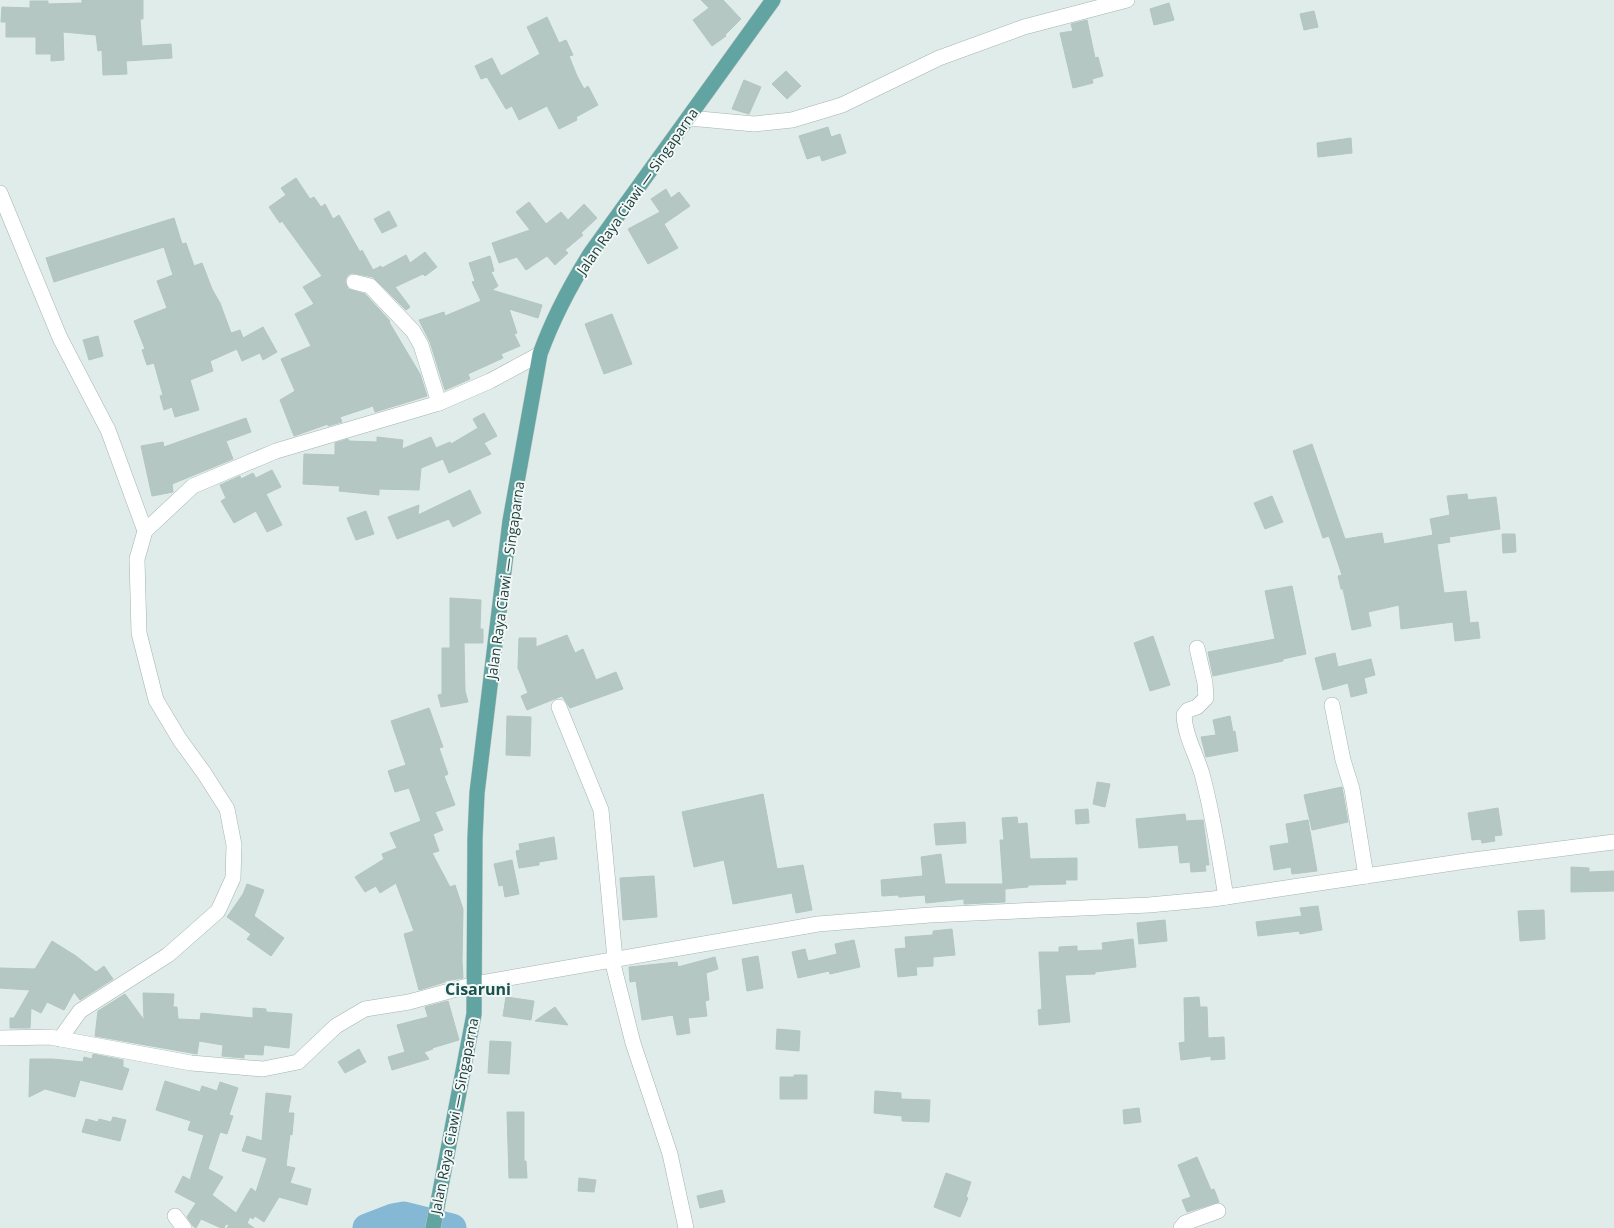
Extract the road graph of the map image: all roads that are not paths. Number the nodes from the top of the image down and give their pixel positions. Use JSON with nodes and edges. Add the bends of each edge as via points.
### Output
{"nodes":[{"id":1,"x":773,"y":0,"type":"edge"},
{"id":2,"x":1128,"y":0,"type":"edge"},
{"id":3,"x":689,"y":118,"type":"junction"},
{"id":4,"x":0,"y":193,"type":"edge"},
{"id":5,"x":354,"y":282,"type":"dead end"},
{"id":6,"x":540,"y":354,"type":"junction"},
{"id":7,"x":439,"y":403,"type":"junction"},
{"id":8,"x":145,"y":531,"type":"junction"},
{"id":9,"x":1197,"y":648,"type":"dead end"},
{"id":10,"x":1332,"y":705,"type":"dead end"},
{"id":11,"x":559,"y":707,"type":"dead end"},
{"id":12,"x":1614,"y":842,"type":"edge"},
{"id":13,"x":1366,"y":876,"type":"junction"},
{"id":14,"x":1226,"y":897,"type":"junction"},
{"id":15,"x":614,"y":960,"type":"junction"},
{"id":16,"x":475,"y":984,"type":"junction"},
{"id":17,"x":0,"y":1038,"type":"edge"},
{"id":18,"x":60,"y":1039,"type":"junction"},
{"id":19,"x":1218,"y":1211,"type":"dead end"},
{"id":20,"x":174,"y":1216,"type":"dead end"},
{"id":21,"x":184,"y":1228,"type":"edge"},
{"id":22,"x":433,"y":1228,"type":"edge"},
{"id":23,"x":686,"y":1228,"type":"edge"},
{"id":24,"x":1181,"y":1228,"type":"edge"}],
"edges":[{"from":1,"to":3,"type":"main road","name":"Jalan Raya Ciawi — Singaparna"},
{"from":2,"to":3,"type":"street","via":[[1024,27],[939,58],[842,106],[792,120],[754,124]]},
{"from":3,"to":6,"type":"main road","name":"Jalan Raya Ciawi — Singaparna","via":[[590,254],[564,296]]},
{"from":4,"to":8,"type":"street","via":[[60,338],[108,430]]},
{"from":5,"to":7,"type":"street","via":[[370,286],[413,331]]},
{"from":6,"to":7,"type":"street"},
{"from":6,"to":16,"type":"main road","name":"Jalan Raya Ciawi — Singaparna","via":[[510,521],[478,793]]},
{"from":7,"to":8,"type":"street","via":[[276,451],[193,486]]},
{"from":8,"to":18,"type":"street","via":[[138,559],[141,643],[156,700],[228,809],[234,845],[232,878],[218,911],[168,955],[80,1011]]},
{"from":9,"to":14,"type":"street","via":[[1206,698],[1184,715],[1184,729],[1201,773]]},
{"from":10,"to":13,"type":"street","via":[[1352,789]]},
{"from":11,"to":15,"type":"street","via":[[601,810]]},
{"from":12,"to":13,"type":"street"},
{"from":13,"to":14,"type":"street"},
{"from":14,"to":15,"type":"street","via":[[1149,905],[930,915],[818,924]]},
{"from":15,"to":16,"type":"street"},
{"from":15,"to":23,"type":"street","via":[[633,1043],[670,1154]]},
{"from":16,"to":18,"type":"street","via":[[409,1002],[365,1009],[336,1026],[298,1062],[263,1069],[192,1063]]},
{"from":16,"to":22,"type":"main road","name":"Jalan Raya Ciawi — Singaparna","via":[[474,1014]]},
{"from":17,"to":18,"type":"street"},
{"from":19,"to":24,"type":"street"},
{"from":20,"to":21,"type":"street"}]}
